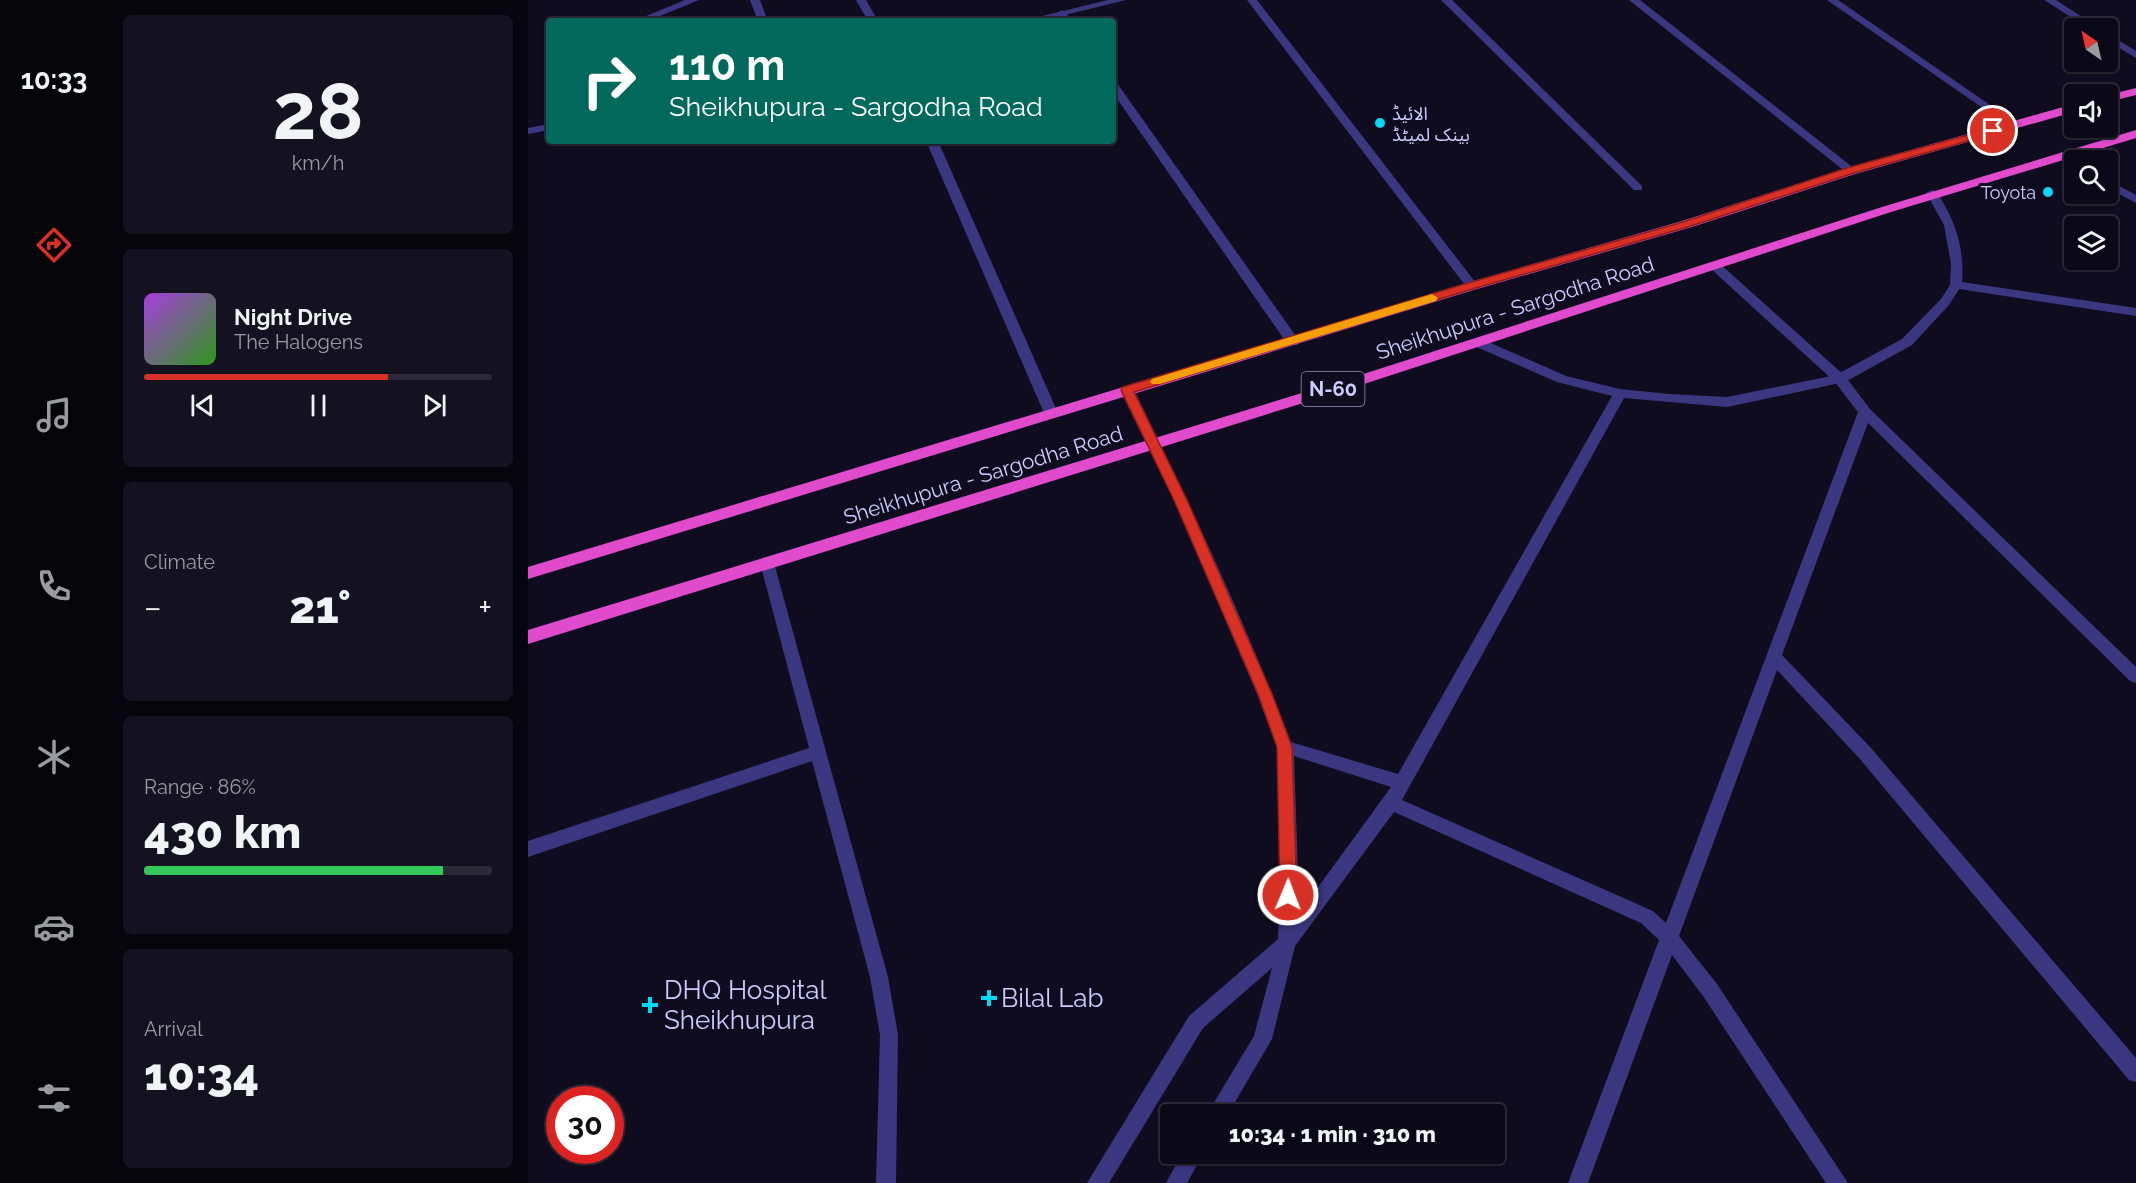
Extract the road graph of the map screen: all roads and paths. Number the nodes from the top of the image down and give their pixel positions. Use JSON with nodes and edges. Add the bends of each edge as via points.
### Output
{"nodes":[{"id":1,"x":694,"y":0,"type":"edge"},
{"id":2,"x":755,"y":0,"type":"edge"},
{"id":3,"x":861,"y":0,"type":"edge"},
{"id":4,"x":1121,"y":0,"type":"edge"},
{"id":5,"x":1252,"y":0,"type":"edge"},
{"id":6,"x":1446,"y":0,"type":"edge"},
{"id":7,"x":1634,"y":0,"type":"edge"},
{"id":8,"x":1832,"y":0,"type":"edge"},
{"id":9,"x":2049,"y":0,"type":"edge"},
{"id":10,"x":1065,"y":17,"type":"edge"},
{"id":11,"x":647,"y":18,"type":"edge"},
{"id":12,"x":762,"y":18,"type":"edge"},
{"id":13,"x":871,"y":18,"type":"edge"},
{"id":14,"x":2078,"y":18,"type":"edge"},
{"id":15,"x":2118,"y":43,"type":"edge"},
{"id":16,"x":2136,"y":55,"type":"edge"},
{"id":17,"x":1116,"y":90,"type":"edge"},
{"id":18,"x":2136,"y":91,"type":"edge"},
{"id":19,"x":2118,"y":96,"type":"edge"},
{"id":20,"x":2064,"y":111,"type":"edge"},
{"id":21,"x":2014,"y":125,"type":"junction"},
{"id":22,"x":546,"y":128,"type":"edge"},
{"id":23,"x":528,"y":131,"type":"edge"},
{"id":24,"x":2136,"y":134,"type":"edge"},
{"id":25,"x":933,"y":144,"type":"edge"},
{"id":26,"x":2092,"y":150,"type":"edge"},
{"id":27,"x":2064,"y":160,"type":"edge"},
{"id":28,"x":1851,"y":171,"type":"junction"},
{"id":29,"x":1638,"y":188,"type":"dead end"},
{"id":30,"x":2118,"y":189,"type":"edge"},
{"id":31,"x":1932,"y":193,"type":"junction"},
{"id":32,"x":2136,"y":200,"type":"edge"},
{"id":33,"x":1715,"y":266,"type":"junction"},
{"id":34,"x":1956,"y":285,"type":"junction"},
{"id":35,"x":1472,"y":286,"type":"junction"},
{"id":36,"x":2136,"y":312,"type":"edge"},
{"id":37,"x":1293,"y":342,"type":"junction"},
{"id":38,"x":1479,"y":343,"type":"junction"},
{"id":39,"x":1840,"y":379,"type":"junction"},
{"id":40,"x":1127,"y":390,"type":"junction"},
{"id":41,"x":1620,"y":393,"type":"junction"},
{"id":42,"x":1865,"y":412,"type":"junction"},
{"id":43,"x":1052,"y":413,"type":"junction"},
{"id":44,"x":1156,"y":445,"type":"junction"},
{"id":45,"x":767,"y":563,"type":"junction"},
{"id":46,"x":528,"y":573,"type":"edge"},
{"id":47,"x":528,"y":637,"type":"edge"},
{"id":48,"x":1774,"y":657,"type":"junction"},
{"id":49,"x":2136,"y":676,"type":"edge"},
{"id":50,"x":1285,"y":747,"type":"junction"},
{"id":51,"x":819,"y":752,"type":"junction"},
{"id":52,"x":1403,"y":783,"type":"junction"},
{"id":53,"x":1391,"y":803,"type":"junction"},
{"id":54,"x":528,"y":849,"type":"edge"},
{"id":55,"x":1669,"y":937,"type":"junction"},
{"id":56,"x":1287,"y":943,"type":"junction"},
{"id":57,"x":2136,"y":1073,"type":"edge"},
{"id":58,"x":1223,"y":1104,"type":"edge"},
{"id":59,"x":1187,"y":1164,"type":"edge"},
{"id":60,"x":886,"y":1183,"type":"edge"},
{"id":61,"x":1097,"y":1183,"type":"edge"},
{"id":62,"x":1176,"y":1183,"type":"edge"},
{"id":63,"x":1578,"y":1183,"type":"edge"},
{"id":64,"x":1838,"y":1183,"type":"edge"}],
"edges":[{"from":1,"to":11,"type":"street"},
{"from":2,"to":12,"type":"street"},
{"from":3,"to":13,"type":"street"},
{"from":4,"to":10,"type":"street"},
{"from":5,"to":35,"type":"street"},
{"from":6,"to":29,"type":"street"},
{"from":7,"to":28,"type":"street"},
{"from":8,"to":21,"type":"street"},
{"from":9,"to":14,"type":"street"},
{"from":15,"to":16,"type":"street"},
{"from":17,"to":37,"type":"street"},
{"from":18,"to":19,"type":"highway"},
{"from":20,"to":21,"type":"highway","name":"Sheikhupura - Sargodha Road","number":"N-60"},
{"from":21,"to":28,"type":"highway","name":"Sheikhupura - Sargodha Road","number":"N-60"},
{"from":22,"to":23,"type":"street"},
{"from":24,"to":26,"type":"highway","name":"Sheikhupura - Sargodha Road","number":"N-60"},
{"from":25,"to":43,"type":"street"},
{"from":27,"to":31,"type":"highway","name":"Sheikhupura - Sargodha Road","number":"N-60"},
{"from":28,"to":35,"type":"highway","name":"Sheikhupura - Sargodha Road","number":"N-60","via":[[1687,224]]},
{"from":30,"to":32,"type":"street"},
{"from":31,"to":33,"type":"highway","name":"Sheikhupura - Sargodha Road","number":"N-60"},
{"from":31,"to":34,"type":"street","via":[[1950,225],[1958,264]]},
{"from":33,"to":38,"type":"highway","name":"Sheikhupura - Sargodha Road","number":"N-60"},
{"from":33,"to":39,"type":"street"},
{"from":34,"to":36,"type":"street"},
{"from":34,"to":39,"type":"street","via":[[1907,342]]},
{"from":35,"to":37,"type":"highway","name":"Sheikhupura - Sargodha Road","number":"N-60"},
{"from":37,"to":40,"type":"highway","name":"Sheikhupura - Sargodha Road","number":"N-60"},
{"from":38,"to":41,"type":"street","via":[[1562,380]]},
{"from":38,"to":44,"type":"highway","name":"Sheikhupura - Sargodha Road","number":"N-60"},
{"from":39,"to":41,"type":"street","via":[[1727,402]]},
{"from":39,"to":42,"type":"street"},
{"from":40,"to":43,"type":"highway","name":"Sheikhupura - Sargodha Road","number":"N-60"},
{"from":40,"to":44,"type":"street"},
{"from":41,"to":52,"type":"street"},
{"from":42,"to":48,"type":"street"},
{"from":42,"to":49,"type":"street"},
{"from":43,"to":46,"type":"highway","name":"Sheikhupura - Sargodha Road","number":"N-60"},
{"from":44,"to":45,"type":"highway","name":"Sheikhupura - Sargodha Road","number":"N-60"},
{"from":44,"to":50,"type":"street"},
{"from":45,"to":47,"type":"highway","name":"Sheikhupura - Sargodha Road","number":"N-60"},
{"from":45,"to":51,"type":"street"},
{"from":48,"to":55,"type":"street"},
{"from":48,"to":57,"type":"street","via":[[1865,753]]},
{"from":50,"to":52,"type":"street"},
{"from":50,"to":56,"type":"street"},
{"from":51,"to":54,"type":"street"},
{"from":51,"to":60,"type":"street","via":[[872,945],[889,1035]]},
{"from":52,"to":53,"type":"street"},
{"from":53,"to":55,"type":"street","via":[[1637,911]]},
{"from":53,"to":56,"type":"street"},
{"from":55,"to":63,"type":"street"},
{"from":55,"to":64,"type":"street","via":[[1710,990]]},
{"from":56,"to":58,"type":"street","via":[[1263,1039]]},
{"from":56,"to":61,"type":"street","via":[[1197,1022]]},
{"from":59,"to":62,"type":"street"}]}
